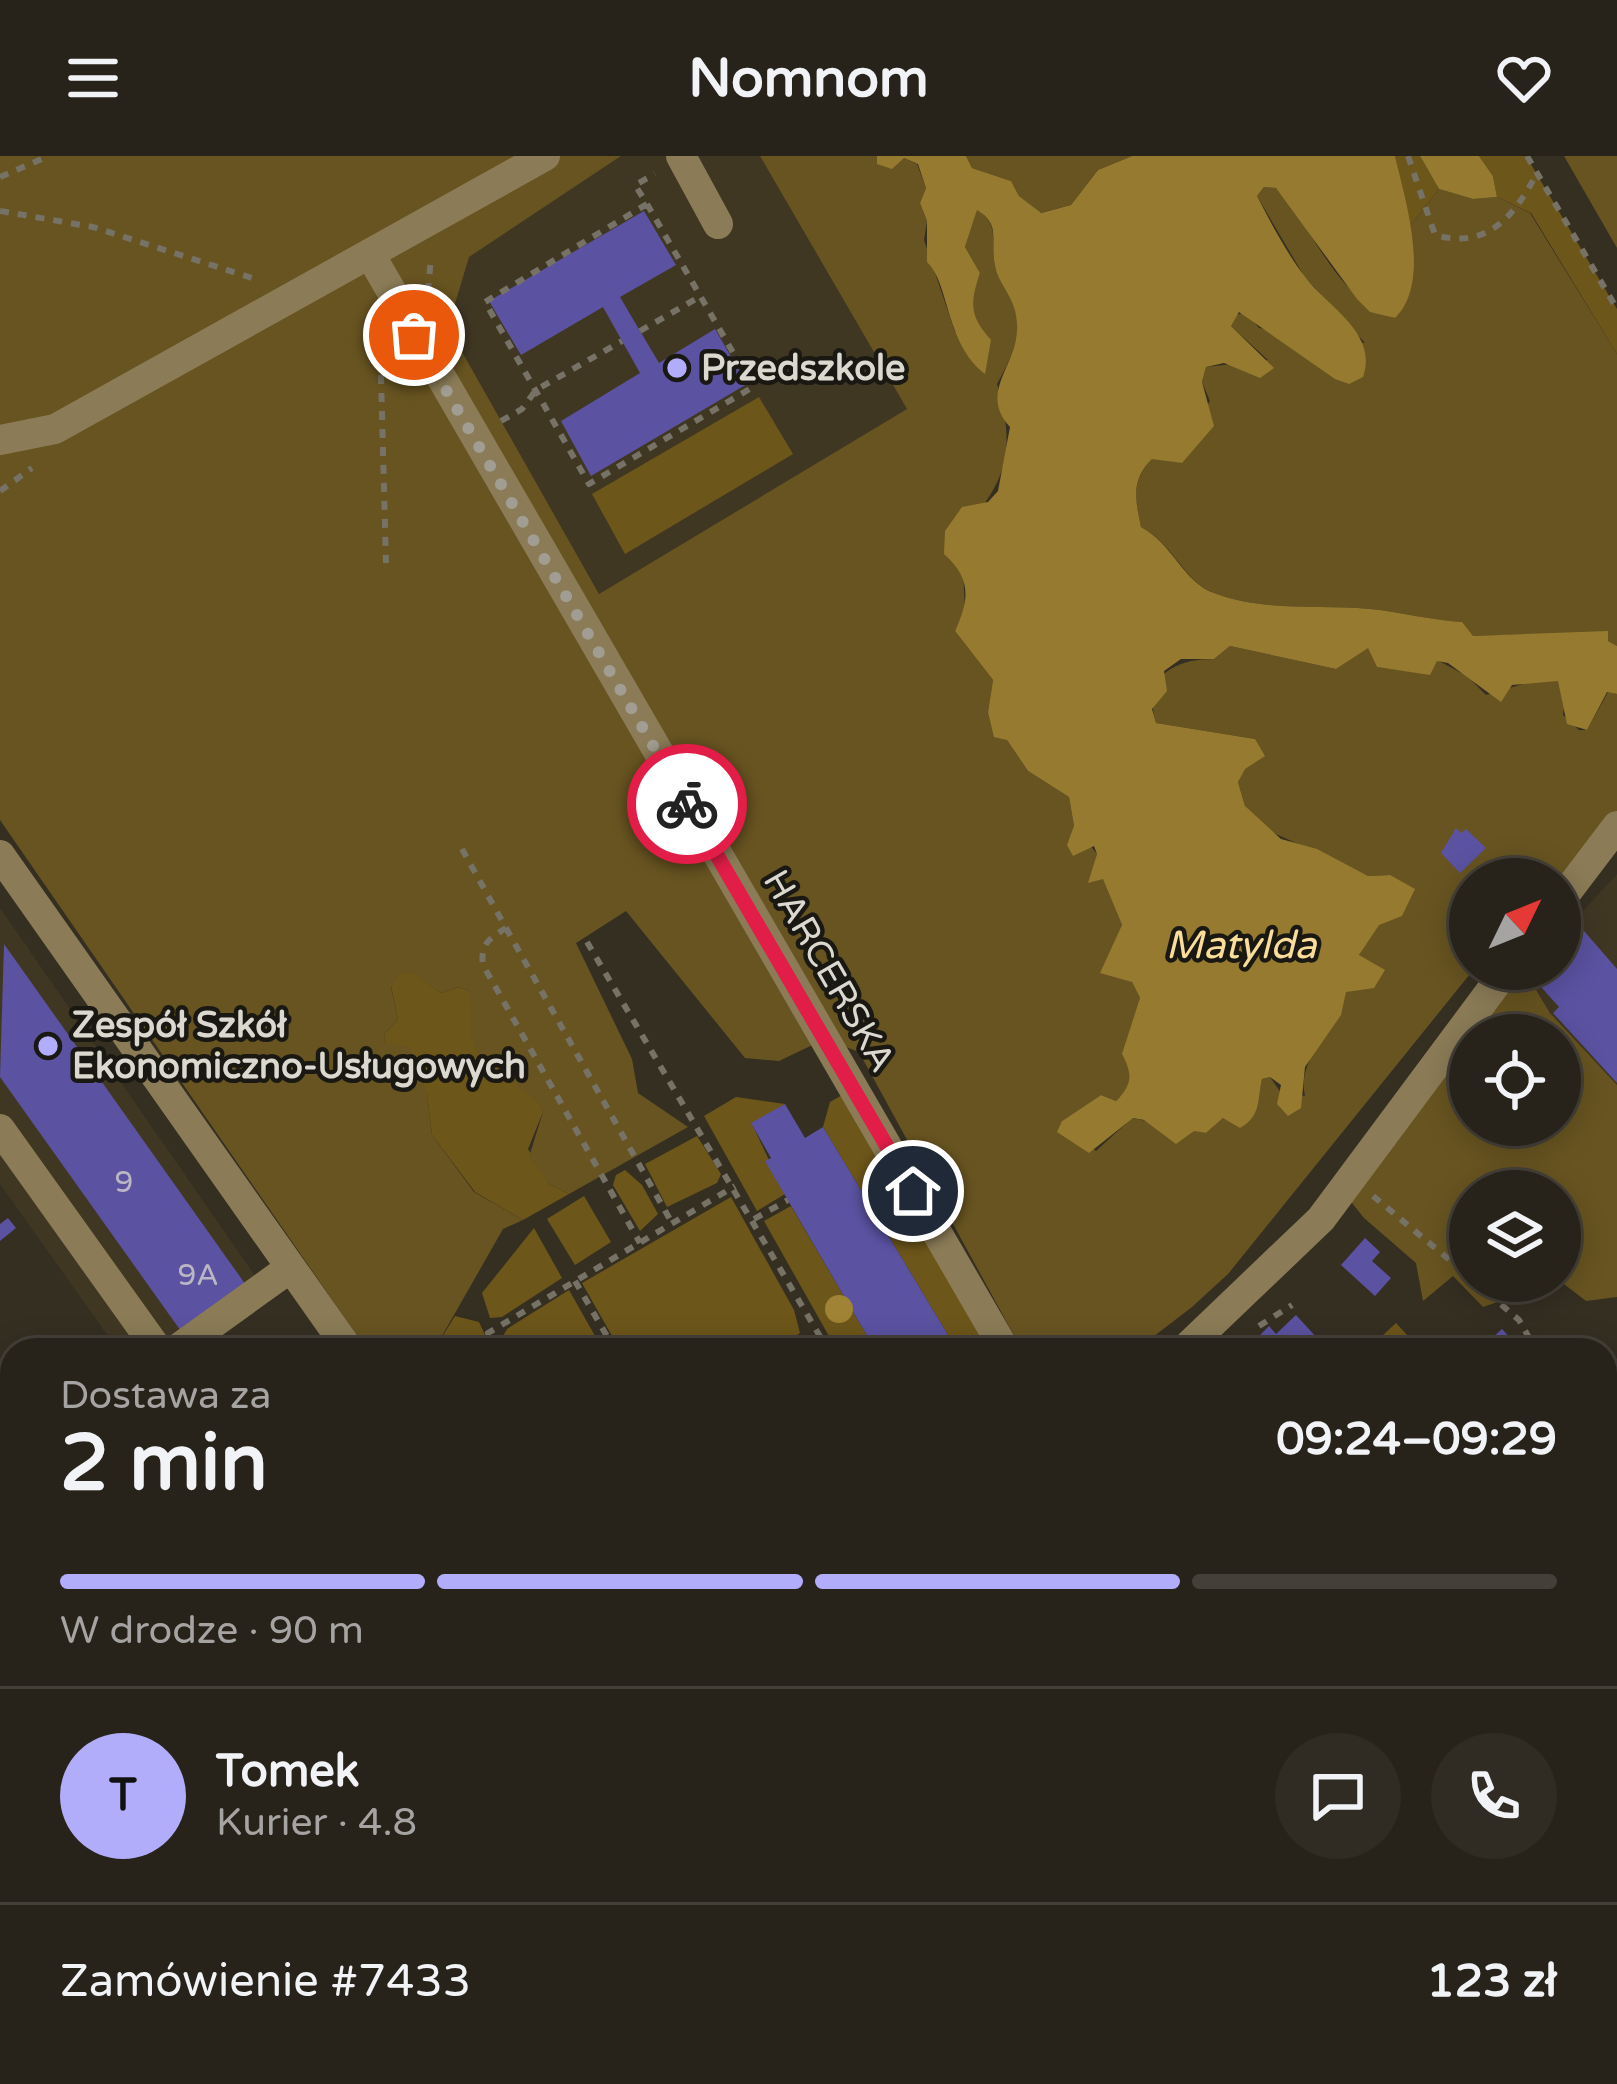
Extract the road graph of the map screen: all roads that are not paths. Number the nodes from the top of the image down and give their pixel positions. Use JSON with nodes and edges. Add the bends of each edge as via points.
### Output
{"nodes":[{"id":1,"x":545,"y":156,"type":"edge"},
{"id":2,"x":682,"y":158,"type":"edge"},
{"id":3,"x":718,"y":224,"type":"dead end"},
{"id":4,"x":371,"y":256,"type":"junction"},
{"id":5,"x":0,"y":440,"type":"edge"},
{"id":6,"x":1617,"y":826,"type":"edge"},
{"id":7,"x":0,"y":854,"type":"edge"},
{"id":8,"x":1581,"y":873,"type":"edge"},
{"id":9,"x":1492,"y":990,"type":"edge"},
{"id":10,"x":0,"y":1129,"type":"edge"},
{"id":11,"x":290,"y":1268,"type":"junction"},
{"id":12,"x":149,"y":1338,"type":"edge"},
{"id":13,"x":193,"y":1338,"type":"edge"},
{"id":14,"x":340,"y":1338,"type":"edge"},
{"id":15,"x":998,"y":1338,"type":"edge"},
{"id":16,"x":1197,"y":1338,"type":"edge"}],
"edges":[{"from":1,"to":4,"type":"street"},
{"from":2,"to":3,"type":"street"},
{"from":4,"to":5,"type":"street","via":[[55,429]]},
{"from":4,"to":15,"type":"street","name":"HARCERSKA"},
{"from":6,"to":8,"type":"street"},
{"from":7,"to":11,"type":"street"},
{"from":9,"to":16,"type":"street","via":[[1282,1262]]},
{"from":10,"to":12,"type":"street"},
{"from":11,"to":13,"type":"street"},
{"from":11,"to":14,"type":"street"}]}
